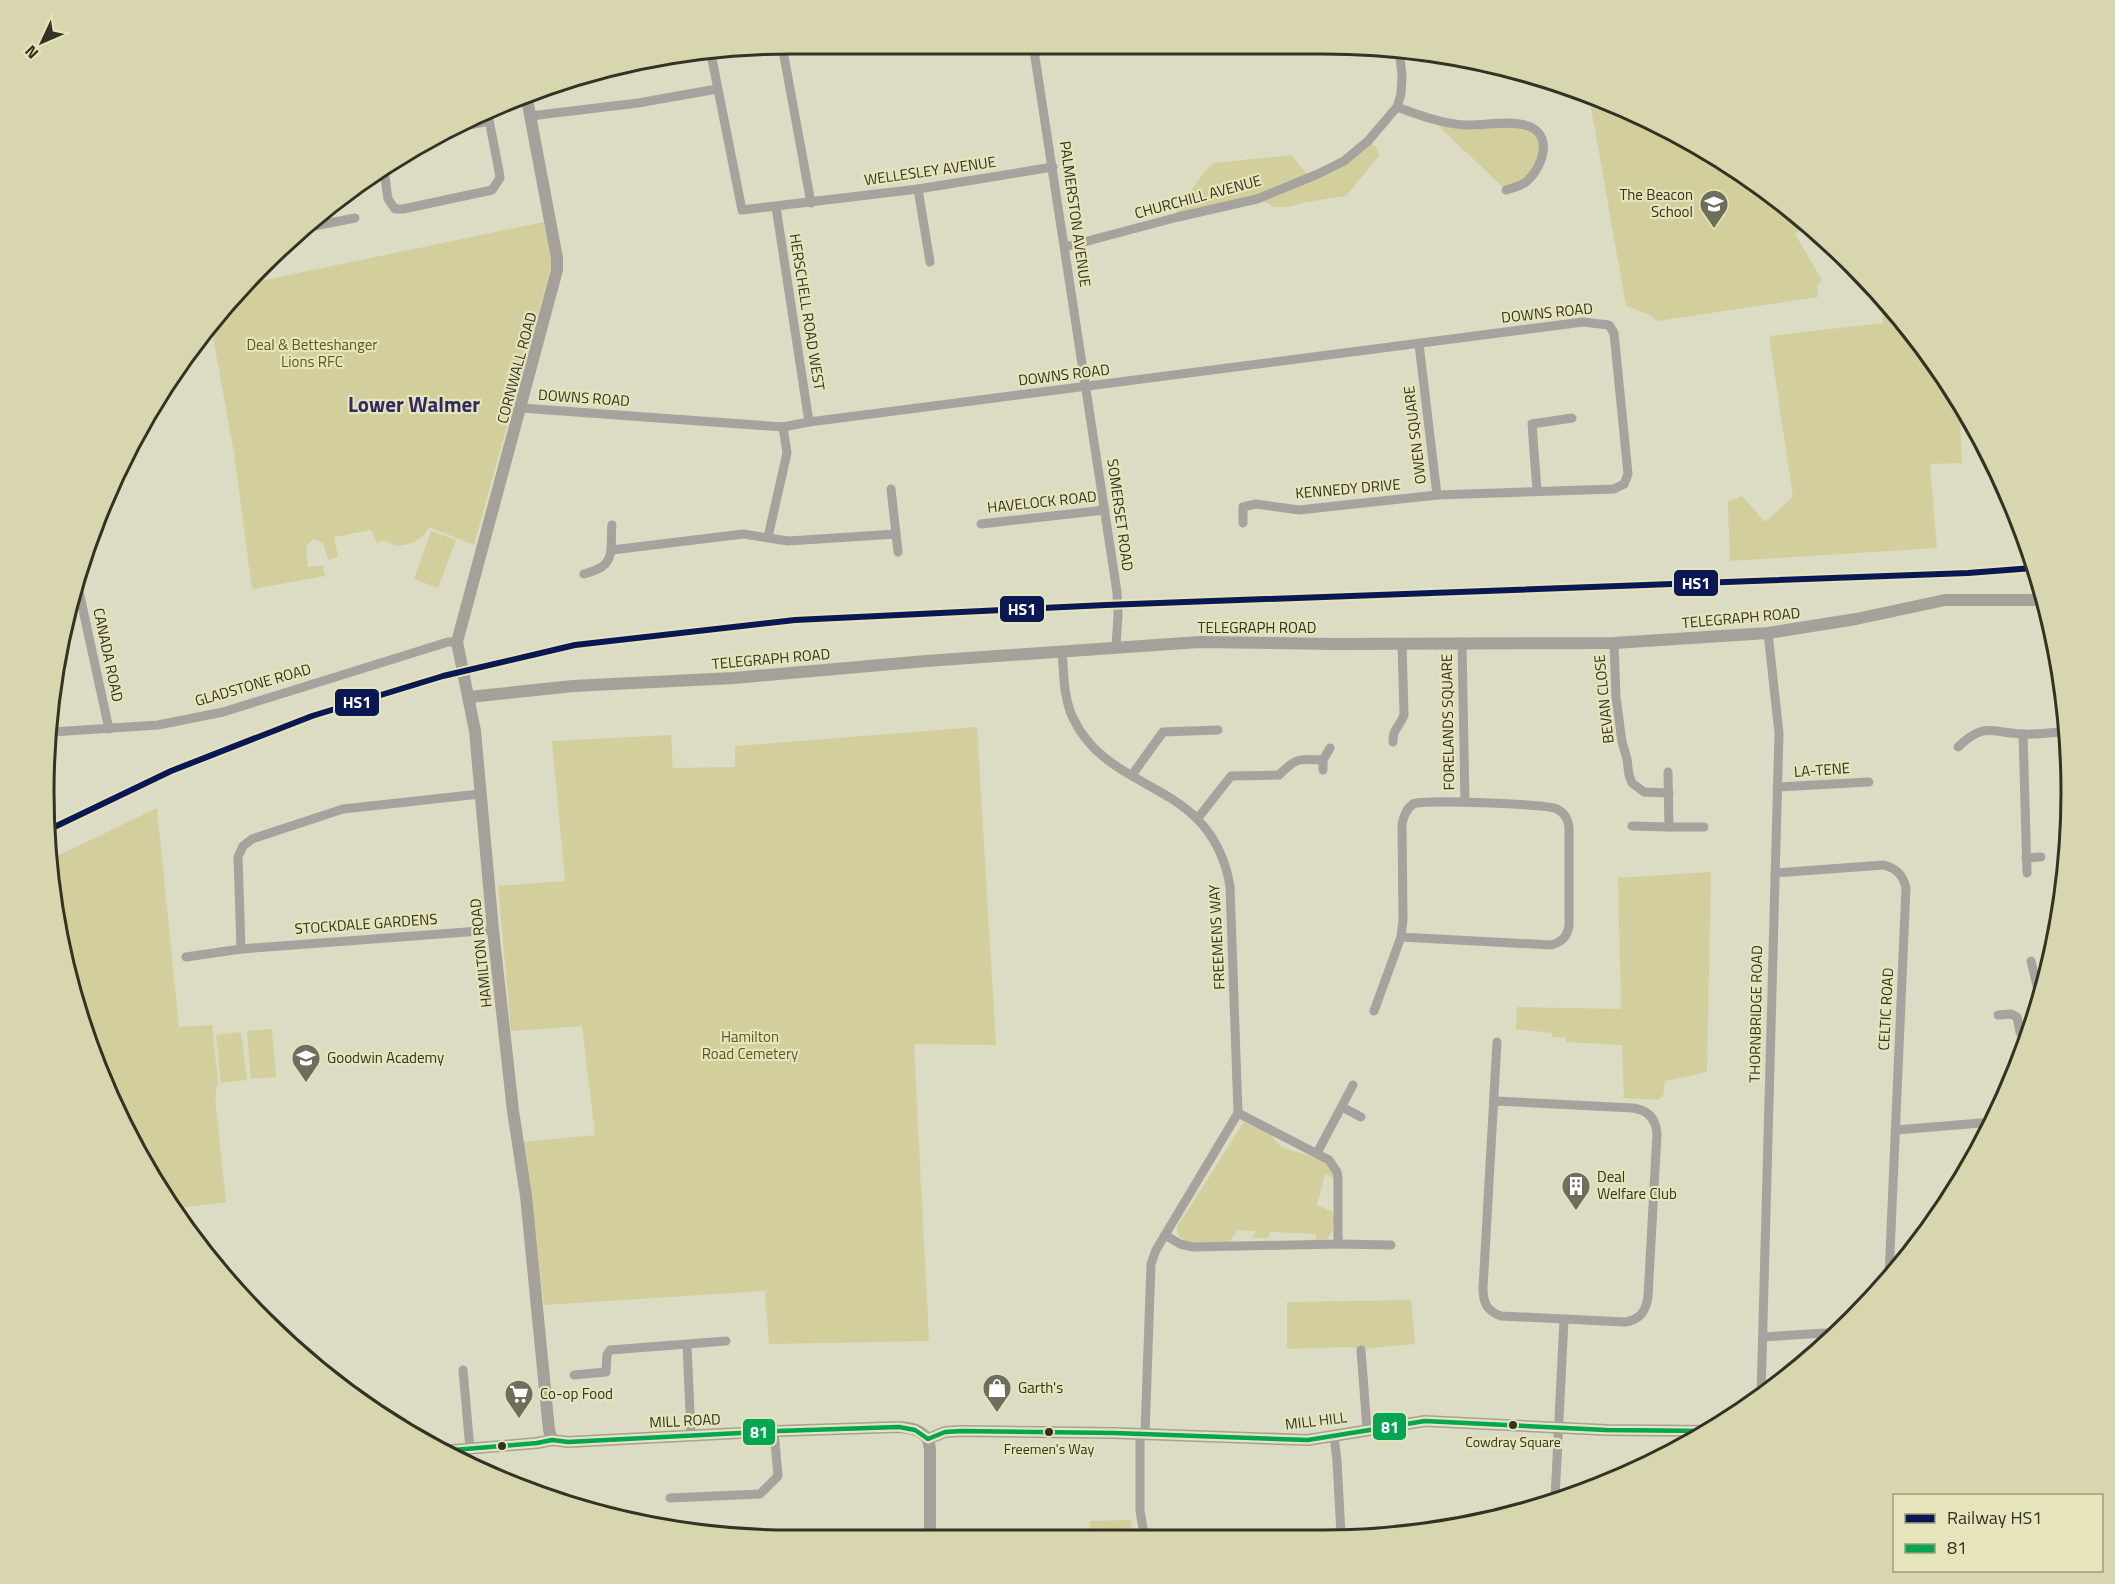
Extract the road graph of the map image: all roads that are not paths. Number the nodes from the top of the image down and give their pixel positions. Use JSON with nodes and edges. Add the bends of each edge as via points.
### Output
{"nodes":[{"id":1,"x":784,"y":54,"type":"edge"},
{"id":2,"x":1035,"y":54,"type":"edge"},
{"id":3,"x":1400,"y":58,"type":"edge"},
{"id":4,"x":712,"y":59,"type":"edge"},
{"id":5,"x":717,"y":89,"type":"junction"},
{"id":6,"x":528,"y":103,"type":"edge"},
{"id":7,"x":1397,"y":107,"type":"junction"},
{"id":8,"x":530,"y":116,"type":"junction"},
{"id":9,"x":488,"y":120,"type":"edge"},
{"id":10,"x":1053,"y":167,"type":"junction"},
{"id":11,"x":385,"y":176,"type":"edge"},
{"id":12,"x":918,"y":189,"type":"junction"},
{"id":13,"x":1506,"y":190,"type":"dead end"},
{"id":14,"x":811,"y":203,"type":"junction"},
{"id":15,"x":776,"y":207,"type":"junction"},
{"id":16,"x":355,"y":218,"type":"dead end"},
{"id":17,"x":321,"y":225,"type":"edge"},
{"id":18,"x":1065,"y":247,"type":"junction"},
{"id":19,"x":930,"y":262,"type":"dead end"},
{"id":20,"x":1609,"y":325,"type":"joint"},
{"id":21,"x":1419,"y":344,"type":"junction"},
{"id":22,"x":1085,"y":388,"type":"junction"},
{"id":23,"x":521,"y":408,"type":"junction"},
{"id":24,"x":1572,"y":418,"type":"dead end"},
{"id":25,"x":809,"y":422,"type":"junction"},
{"id":26,"x":783,"y":427,"type":"junction"},
{"id":27,"x":891,"y":489,"type":"dead end"},
{"id":28,"x":1537,"y":490,"type":"junction"},
{"id":29,"x":1437,"y":495,"type":"junction"},
{"id":30,"x":1106,"y":510,"type":"junction"},
{"id":31,"x":1243,"y":523,"type":"dead end"},
{"id":32,"x":981,"y":524,"type":"dead end"},
{"id":33,"x":612,"y":525,"type":"dead end"},
{"id":34,"x":896,"y":534,"type":"junction"},
{"id":35,"x":768,"y":537,"type":"junction"},
{"id":36,"x":612,"y":550,"type":"junction"},
{"id":37,"x":898,"y":552,"type":"dead end"},
{"id":38,"x":584,"y":574,"type":"dead end"},
{"id":39,"x":80,"y":597,"type":"edge"},
{"id":40,"x":2036,"y":600,"type":"edge"},
{"id":41,"x":1768,"y":633,"type":"junction"},
{"id":42,"x":457,"y":642,"type":"junction"},
{"id":43,"x":1462,"y":642,"type":"junction"},
{"id":44,"x":1402,"y":643,"type":"junction"},
{"id":45,"x":1614,"y":643,"type":"junction"},
{"id":46,"x":1116,"y":647,"type":"junction"},
{"id":47,"x":1062,"y":651,"type":"junction"},
{"id":48,"x":469,"y":697,"type":"junction"},
{"id":49,"x":109,"y":729,"type":"junction"},
{"id":50,"x":1218,"y":730,"type":"dead end"},
{"id":51,"x":57,"y":732,"type":"edge"},
{"id":52,"x":2058,"y":732,"type":"edge"},
{"id":53,"x":2023,"y":734,"type":"junction"},
{"id":54,"x":1393,"y":742,"type":"dead end"},
{"id":55,"x":1958,"y":747,"type":"dead end"},
{"id":56,"x":1330,"y":748,"type":"dead end"},
{"id":57,"x":1668,"y":772,"type":"dead end"},
{"id":58,"x":1132,"y":775,"type":"junction"},
{"id":59,"x":1869,"y":782,"type":"dead end"},
{"id":60,"x":1777,"y":788,"type":"junction"},
{"id":61,"x":1669,"y":793,"type":"junction"},
{"id":62,"x":480,"y":794,"type":"junction"},
{"id":63,"x":1465,"y":802,"type":"junction"},
{"id":64,"x":1198,"y":819,"type":"junction"},
{"id":65,"x":1632,"y":826,"type":"dead end"},
{"id":66,"x":1669,"y":827,"type":"junction"},
{"id":67,"x":1704,"y":827,"type":"dead end"},
{"id":68,"x":2041,"y":857,"type":"dead end"},
{"id":69,"x":2026,"y":858,"type":"junction"},
{"id":70,"x":1775,"y":873,"type":"junction"},
{"id":71,"x":2027,"y":873,"type":"dead end"},
{"id":72,"x":493,"y":930,"type":"junction"},
{"id":73,"x":1401,"y":937,"type":"junction"},
{"id":74,"x":241,"y":949,"type":"junction"},
{"id":75,"x":186,"y":957,"type":"dead end"},
{"id":76,"x":2031,"y":961,"type":"dead end"},
{"id":77,"x":2036,"y":982,"type":"edge"},
{"id":78,"x":1374,"y":1011,"type":"dead end"},
{"id":79,"x":1998,"y":1015,"type":"dead end"},
{"id":80,"x":2021,"y":1033,"type":"edge"},
{"id":81,"x":1497,"y":1042,"type":"dead end"},
{"id":82,"x":1353,"y":1085,"type":"dead end"},
{"id":83,"x":1495,"y":1101,"type":"junction"},
{"id":84,"x":1342,"y":1107,"type":"junction"},
{"id":85,"x":1238,"y":1113,"type":"junction"},
{"id":86,"x":1361,"y":1118,"type":"dead end"},
{"id":87,"x":1982,"y":1123,"type":"edge"},
{"id":88,"x":1896,"y":1130,"type":"junction"},
{"id":89,"x":1317,"y":1153,"type":"junction"},
{"id":90,"x":1165,"y":1235,"type":"junction"},
{"id":91,"x":1338,"y":1244,"type":"junction"},
{"id":92,"x":1392,"y":1245,"type":"dead end"},
{"id":93,"x":1890,"y":1264,"type":"edge"},
{"id":94,"x":1564,"y":1320,"type":"junction"},
{"id":95,"x":1825,"y":1333,"type":"edge"},
{"id":96,"x":1763,"y":1337,"type":"junction"},
{"id":97,"x":726,"y":1341,"type":"dead end"},
{"id":98,"x":687,"y":1346,"type":"junction"},
{"id":99,"x":1361,"y":1350,"type":"dead end"},
{"id":100,"x":463,"y":1370,"type":"dead end"},
{"id":101,"x":574,"y":1375,"type":"dead end"},
{"id":102,"x":1761,"y":1385,"type":"edge"},
{"id":103,"x":1559,"y":1426,"type":"junction"},
{"id":104,"x":1367,"y":1429,"type":"junction"},
{"id":105,"x":774,"y":1431,"type":"junction"},
{"id":106,"x":1692,"y":1431,"type":"edge"},
{"id":107,"x":1142,"y":1434,"type":"junction"},
{"id":108,"x":691,"y":1435,"type":"junction"},
{"id":109,"x":1334,"y":1436,"type":"junction"},
{"id":110,"x":928,"y":1439,"type":"junction"},
{"id":111,"x":552,"y":1440,"type":"junction"},
{"id":112,"x":457,"y":1449,"type":"edge"},
{"id":113,"x":470,"y":1449,"type":"junction"},
{"id":114,"x":1555,"y":1492,"type":"edge"},
{"id":115,"x":670,"y":1498,"type":"dead end"},
{"id":116,"x":1341,"y":1529,"type":"edge"},
{"id":117,"x":930,"y":1530,"type":"edge"},
{"id":118,"x":1142,"y":1530,"type":"edge"}],
"edges":[{"from":1,"to":14,"type":"street"},
{"from":2,"to":10,"type":"street","name":"PALMERSTON AVENUE"},
{"from":3,"to":7,"type":"street","via":[[1401,94]]},
{"from":4,"to":5,"type":"street"},
{"from":5,"to":8,"type":"street"},
{"from":5,"to":15,"type":"street","name":"WELLESLEY AVENUE","via":[[742,210]]},
{"from":6,"to":8,"type":"street","name":"CORNWALL ROAD"},
{"from":7,"to":13,"type":"street","via":[[1432,120],[1464,125],[1525,125],[1537,131],[1544,152],[1538,168],[1527,181]]},
{"from":7,"to":18,"type":"street","name":"CHURCHILL AVENUE","via":[[1368,141],[1344,161],[1318,174],[1257,199]]},
{"from":8,"to":23,"type":"street","name":"CORNWALL ROAD","via":[[557,270]]},
{"from":9,"to":11,"type":"street","via":[[500,178],[492,190],[395,209],[388,200]]},
{"from":10,"to":12,"type":"street","name":"WELLESLEY AVENUE"},
{"from":10,"to":18,"type":"street","name":"PALMERSTON AVENUE"},
{"from":12,"to":14,"type":"street","name":"WELLESLEY AVENUE"},
{"from":12,"to":19,"type":"street"},
{"from":14,"to":15,"type":"street","name":"WELLESLEY AVENUE"},
{"from":15,"to":25,"type":"street","name":"HERSCHELL ROAD WEST"},
{"from":16,"to":17,"type":"street"},
{"from":18,"to":22,"type":"street","name":"PALMERSTON AVENUE"},
{"from":20,"to":21,"type":"street","name":"DOWNS ROAD","via":[[1583,322]]},
{"from":20,"to":28,"type":"street","name":"OWEN SQUARE","via":[[1614,333],[1628,474],[1624,484],[1614,489]]},
{"from":21,"to":22,"type":"street","name":"DOWNS ROAD"},
{"from":21,"to":29,"type":"street","name":"OWEN SQUARE"},
{"from":22,"to":25,"type":"street","name":"DOWNS ROAD"},
{"from":22,"to":30,"type":"street","name":"SOMERSET ROAD"},
{"from":23,"to":26,"type":"street","name":"DOWNS ROAD"},
{"from":23,"to":42,"type":"street","name":"CORNWALL ROAD"},
{"from":24,"to":28,"type":"street","via":[[1532,424]]},
{"from":25,"to":26,"type":"street","name":"DOWNS ROAD"},
{"from":26,"to":35,"type":"street","via":[[787,453]]},
{"from":27,"to":34,"type":"street"},
{"from":28,"to":29,"type":"street","name":"OWEN SQUARE"},
{"from":29,"to":31,"type":"street","name":"KENNEDY DRIVE","via":[[1299,510],[1256,504],[1243,507]]},
{"from":30,"to":32,"type":"street","name":"HAVELOCK ROAD"},
{"from":30,"to":46,"type":"street","name":"SOMERSET ROAD","via":[[1117,592]]},
{"from":33,"to":36,"type":"street"},
{"from":34,"to":35,"type":"street","via":[[788,541]]},
{"from":34,"to":37,"type":"street"},
{"from":35,"to":36,"type":"street","via":[[743,534]]},
{"from":36,"to":38,"type":"street","via":[[604,566]]},
{"from":39,"to":49,"type":"street","name":"CANADA ROAD"},
{"from":40,"to":41,"type":"street","name":"TELEGRAPH ROAD","via":[[1933,601],[1856,619]]},
{"from":41,"to":45,"type":"street","name":"TELEGRAPH ROAD"},
{"from":41,"to":60,"type":"street","name":"THORNBRIDGE ROAD","via":[[1779,732]]},
{"from":42,"to":48,"type":"street","name":"HAMILTON ROAD"},
{"from":42,"to":49,"type":"street","name":"GLADSTONE ROAD","via":[[339,674],[223,712],[158,725]]},
{"from":43,"to":44,"type":"street","name":"TELEGRAPH ROAD"},
{"from":43,"to":45,"type":"street","name":"TELEGRAPH ROAD"},
{"from":43,"to":63,"type":"street","name":"FORELANDS SQUARE"},
{"from":44,"to":46,"type":"street","name":"TELEGRAPH ROAD","via":[[1199,642]]},
{"from":44,"to":54,"type":"street","via":[[1404,715],[1395,729]]},
{"from":45,"to":61,"type":"street","name":"BEVAN CLOSE","via":[[1616,697],[1629,775],[1632,783],[1644,792]]},
{"from":46,"to":47,"type":"street","name":"TELEGRAPH ROAD"},
{"from":47,"to":48,"type":"street","name":"TELEGRAPH ROAD"},
{"from":47,"to":58,"type":"street","name":"FREEMENS WAY","via":[[1068,706],[1080,730],[1101,756]]},
{"from":48,"to":62,"type":"street","name":"HAMILTON ROAD"},
{"from":49,"to":51,"type":"street","name":"GLADSTONE ROAD"},
{"from":50,"to":58,"type":"street","via":[[1163,732]]},
{"from":52,"to":53,"type":"street"},
{"from":53,"to":55,"type":"street","via":[[1984,730],[1969,736]]},
{"from":53,"to":69,"type":"street"},
{"from":56,"to":64,"type":"street","via":[[1323,765],[1299,759],[1279,775],[1231,776]]},
{"from":57,"to":61,"type":"street"},
{"from":58,"to":64,"type":"street","name":"FREEMENS WAY","via":[[1175,800]]},
{"from":59,"to":60,"type":"street","name":"LA-TENE"},
{"from":60,"to":70,"type":"street","name":"THORNBRIDGE ROAD"},
{"from":61,"to":66,"type":"street"},
{"from":62,"to":72,"type":"street","name":"HAMILTON ROAD"},
{"from":62,"to":74,"type":"street","via":[[343,809],[252,839],[238,857]]},
{"from":63,"to":73,"type":"street","name":"FORELANDS SQUARE","via":[[1421,802],[1404,816]]},
{"from":63,"to":73,"type":"street","name":"FORELANDS SQUARE","via":[[1551,807],[1564,814],[1569,827],[1568,933],[1551,945]]},
{"from":64,"to":85,"type":"street","name":"FREEMENS WAY","via":[[1218,845],[1228,871]]},
{"from":65,"to":66,"type":"street"},
{"from":66,"to":67,"type":"street"},
{"from":68,"to":69,"type":"street"},
{"from":69,"to":71,"type":"street"},
{"from":70,"to":88,"type":"street","name":"CELTIC ROAD","via":[[1884,865],[1904,879]]},
{"from":70,"to":96,"type":"street","name":"THORNBRIDGE ROAD"},
{"from":72,"to":74,"type":"street","name":"STOCKDALE GARDENS"},
{"from":72,"to":111,"type":"street","name":"HAMILTON ROAD"},
{"from":73,"to":78,"type":"street","name":"FORELANDS SQUARE"},
{"from":74,"to":75,"type":"street","name":"STOCKDALE GARDENS"},
{"from":76,"to":77,"type":"street"},
{"from":79,"to":80,"type":"street","via":[[2017,1017]]},
{"from":81,"to":83,"type":"street"},
{"from":82,"to":84,"type":"street"},
{"from":83,"to":94,"type":"street","via":[[1484,1304],[1501,1316]]},
{"from":83,"to":94,"type":"street","via":[[1633,1107],[1648,1113],[1656,1126],[1648,1297],[1644,1312],[1625,1322]]},
{"from":84,"to":86,"type":"street"},
{"from":84,"to":89,"type":"street"},
{"from":85,"to":89,"type":"street"},
{"from":85,"to":90,"type":"street"},
{"from":87,"to":88,"type":"street"},
{"from":88,"to":93,"type":"street","name":"CELTIC ROAD"},
{"from":89,"to":91,"type":"street","via":[[1329,1160],[1337,1172]]},
{"from":90,"to":91,"type":"street","via":[[1193,1246]]},
{"from":90,"to":107,"type":"street","via":[[1156,1250],[1149,1278]]},
{"from":91,"to":92,"type":"street"},
{"from":94,"to":103,"type":"street"},
{"from":95,"to":96,"type":"street"},
{"from":96,"to":102,"type":"street","name":"THORNBRIDGE ROAD"},
{"from":97,"to":98,"type":"street"},
{"from":98,"to":101,"type":"street","via":[[610,1350],[606,1372]]},
{"from":98,"to":108,"type":"street"},
{"from":99,"to":104,"type":"street"},
{"from":100,"to":113,"type":"street"},
{"from":103,"to":104,"type":"street","name":"MILL HILL","via":[[1425,1421]]},
{"from":103,"to":106,"type":"street","name":"MILL HILL"},
{"from":103,"to":114,"type":"street"},
{"from":104,"to":109,"type":"street","name":"MILL HILL"},
{"from":105,"to":108,"type":"street","name":"MILL ROAD"},
{"from":105,"to":110,"type":"street","name":"MILL ROAD","via":[[899,1426],[922,1432]]},
{"from":105,"to":115,"type":"street","via":[[778,1476],[760,1494]]},
{"from":107,"to":109,"type":"street","name":"MILL HILL","via":[[1280,1440]]},
{"from":107,"to":110,"type":"street","name":"MILL HILL","via":[[962,1431]]},
{"from":107,"to":118,"type":"street"},
{"from":108,"to":111,"type":"street","name":"MILL ROAD"},
{"from":109,"to":116,"type":"street"},
{"from":110,"to":117,"type":"street"},
{"from":111,"to":113,"type":"street","name":"MILL ROAD"},
{"from":112,"to":113,"type":"street","name":"MILL ROAD"}]}
